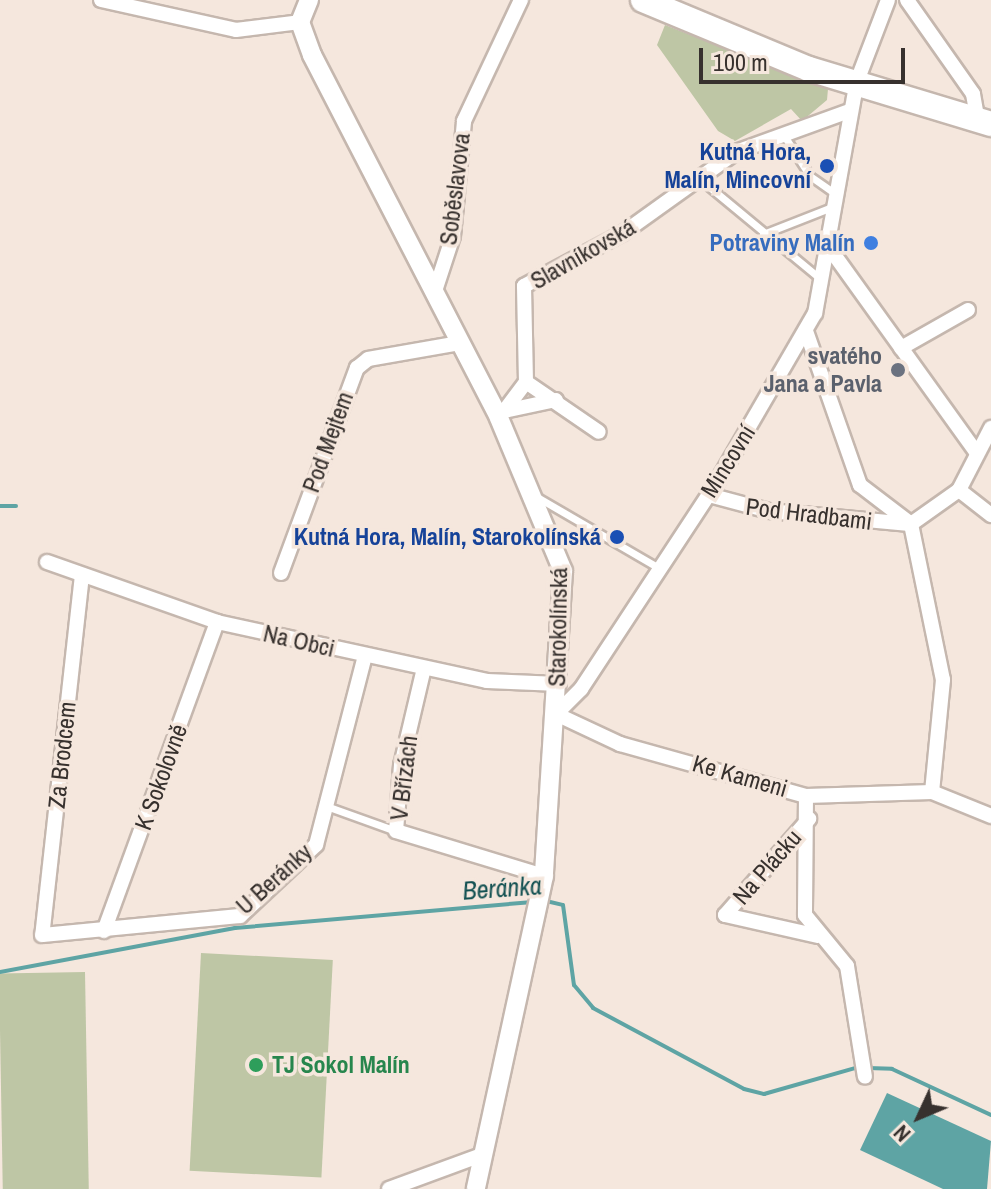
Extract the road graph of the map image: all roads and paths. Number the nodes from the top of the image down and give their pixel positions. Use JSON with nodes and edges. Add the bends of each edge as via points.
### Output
{"nodes":[{"id":1,"x":101,"y":0,"type":"edge"},
{"id":2,"x":521,"y":0,"type":"edge"},
{"id":3,"x":643,"y":0,"type":"edge"},
{"id":4,"x":888,"y":0,"type":"edge"},
{"id":5,"x":907,"y":0,"type":"edge"},
{"id":6,"x":305,"y":1,"type":"edge"},
{"id":7,"x":300,"y":22,"type":"junction"},
{"id":8,"x":858,"y":81,"type":"junction"},
{"id":9,"x":849,"y":111,"type":"junction"},
{"id":10,"x":984,"y":123,"type":"edge"},
{"id":11,"x":783,"y":134,"type":"junction"},
{"id":12,"x":701,"y":180,"type":"junction"},
{"id":13,"x":833,"y":200,"type":"junction"},
{"id":14,"x":763,"y":234,"type":"junction"},
{"id":15,"x":828,"y":246,"type":"junction"},
{"id":16,"x":823,"y":281,"type":"junction"},
{"id":17,"x":434,"y":294,"type":"junction"},
{"id":18,"x":968,"y":310,"type":"dead end"},
{"id":19,"x":806,"y":331,"type":"junction"},
{"id":20,"x":460,"y":343,"type":"junction"},
{"id":21,"x":901,"y":348,"type":"junction"},
{"id":22,"x":526,"y":382,"type":"junction"},
{"id":23,"x":556,"y":400,"type":"junction"},
{"id":24,"x":504,"y":414,"type":"junction"},
{"id":25,"x":991,"y":428,"type":"edge"},
{"id":26,"x":599,"y":432,"type":"dead end"},
{"id":27,"x":976,"y":452,"type":"junction"},
{"id":28,"x":959,"y":490,"type":"junction"},
{"id":29,"x":709,"y":495,"type":"junction"},
{"id":30,"x":537,"y":497,"type":"junction"},
{"id":31,"x":991,"y":515,"type":"edge"},
{"id":32,"x":911,"y":524,"type":"junction"},
{"id":33,"x":47,"y":562,"type":"dead end"},
{"id":34,"x":659,"y":568,"type":"junction"},
{"id":35,"x":281,"y":573,"type":"dead end"},
{"id":36,"x":82,"y":575,"type":"junction"},
{"id":37,"x":217,"y":622,"type":"junction"},
{"id":38,"x":365,"y":656,"type":"junction"},
{"id":39,"x":424,"y":668,"type":"junction"},
{"id":40,"x":559,"y":684,"type":"junction"},
{"id":41,"x":556,"y":714,"type":"junction"},
{"id":42,"x":932,"y":792,"type":"junction"},
{"id":43,"x":806,"y":796,"type":"junction"},
{"id":44,"x":326,"y":806,"type":"junction"},
{"id":45,"x":991,"y":816,"type":"edge"},
{"id":46,"x":809,"y":819,"type":"junction"},
{"id":47,"x":396,"y":831,"type":"junction"},
{"id":48,"x":541,"y":893,"type":"junction"},
{"id":49,"x":104,"y":931,"type":"junction"},
{"id":50,"x":42,"y":935,"type":"joint"},
{"id":51,"x":818,"y":936,"type":"junction"},
{"id":52,"x":865,"y":1077,"type":"dead end"},
{"id":53,"x":484,"y":1154,"type":"junction"},
{"id":54,"x":389,"y":1189,"type":"edge"},
{"id":55,"x":476,"y":1189,"type":"edge"}],
"edges":[{"from":1,"to":7,"type":"street","via":[[236,30]]},
{"from":2,"to":17,"type":"street","name":"Soběslavova","via":[[464,121],[453,236]]},
{"from":3,"to":8,"type":"main road"},
{"from":4,"to":8,"type":"street","name":"Mincovní"},
{"from":5,"to":10,"type":"street","via":[[973,94]]},
{"from":6,"to":7,"type":"street"},
{"from":7,"to":17,"type":"street","name":"Starokolínská"},
{"from":8,"to":9,"type":"street","name":"Mincovní"},
{"from":8,"to":10,"type":"main road"},
{"from":9,"to":11,"type":"street","name":"Slavníkovská"},
{"from":9,"to":13,"type":"street","name":"Mincovní"},
{"from":11,"to":12,"type":"street","name":"Slavníkovská","via":[[736,152]]},
{"from":11,"to":13,"type":"lane"},
{"from":12,"to":14,"type":"lane"},
{"from":12,"to":22,"type":"street","name":"Slavníkovská","via":[[524,286]]},
{"from":13,"to":14,"type":"lane"},
{"from":13,"to":15,"type":"street","name":"Mincovní"},
{"from":14,"to":16,"type":"lane"},
{"from":15,"to":16,"type":"street","name":"Mincovní"},
{"from":15,"to":21,"type":"street"},
{"from":16,"to":19,"type":"street","name":"Mincovní"},
{"from":17,"to":20,"type":"street","name":"Starokolínská"},
{"from":18,"to":21,"type":"street"},
{"from":19,"to":29,"type":"street","name":"Mincovní"},
{"from":19,"to":32,"type":"street","via":[[860,485]]},
{"from":20,"to":24,"type":"street","name":"Starokolínská"},
{"from":20,"to":35,"type":"street","name":"Pod Mejtem","via":[[368,359],[357,368]]},
{"from":21,"to":27,"type":"street"},
{"from":22,"to":23,"type":"street"},
{"from":22,"to":24,"type":"street"},
{"from":23,"to":24,"type":"street"},
{"from":23,"to":26,"type":"street"},
{"from":24,"to":30,"type":"street","name":"Starokolínská"},
{"from":25,"to":27,"type":"street"},
{"from":27,"to":28,"type":"street"},
{"from":28,"to":31,"type":"street"},
{"from":28,"to":32,"type":"street"},
{"from":29,"to":32,"type":"street","name":"Pod Hradbami","via":[[769,511]]},
{"from":29,"to":34,"type":"street","name":"Mincovní"},
{"from":30,"to":34,"type":"lane"},
{"from":30,"to":40,"type":"street","name":"Starokolínská","via":[[563,571]]},
{"from":32,"to":42,"type":"street","via":[[943,680]]},
{"from":33,"to":36,"type":"street","name":"Na Obci"},
{"from":34,"to":41,"type":"street","name":"Mincovní"},
{"from":36,"to":37,"type":"street","name":"Na Obci"},
{"from":36,"to":50,"type":"street","name":"Za Brodcem"},
{"from":37,"to":38,"type":"street","name":"Na Obci"},
{"from":37,"to":49,"type":"street","name":"K Sokolovně"},
{"from":38,"to":39,"type":"street","name":"Na Obci"},
{"from":38,"to":44,"type":"street","name":"U Beránky"},
{"from":39,"to":40,"type":"street","name":"Na Obci"},
{"from":39,"to":47,"type":"street","name":"V Břízách","via":[[401,765]]},
{"from":40,"to":41,"type":"street","name":"Starokolínská"},
{"from":41,"to":43,"type":"street","name":"Ke Kameni","via":[[620,744]]},
{"from":41,"to":48,"type":"street","name":"Starokolínská"},
{"from":42,"to":43,"type":"street","name":"Ke Kameni"},
{"from":42,"to":45,"type":"street","name":"Ke Kameni"},
{"from":43,"to":46,"type":"street","name":"Na Plácku"},
{"from":44,"to":47,"type":"lane"},
{"from":44,"to":49,"type":"street","name":"U Beránky","via":[[316,845],[240,916]]},
{"from":46,"to":51,"type":"street","name":"Na Plácku","via":[[805,915]]},
{"from":46,"to":51,"type":"street","name":"Na Plácku","via":[[725,915]]},
{"from":47,"to":48,"type":"street","name":"V Břízách"},
{"from":48,"to":53,"type":"street","name":"Starokolínská"},
{"from":49,"to":50,"type":"street","name":"U Beránky"},
{"from":51,"to":52,"type":"street","name":"Na Plácku","via":[[847,966]]},
{"from":53,"to":54,"type":"street"},
{"from":53,"to":55,"type":"street","name":"Starokolínská"}]}
